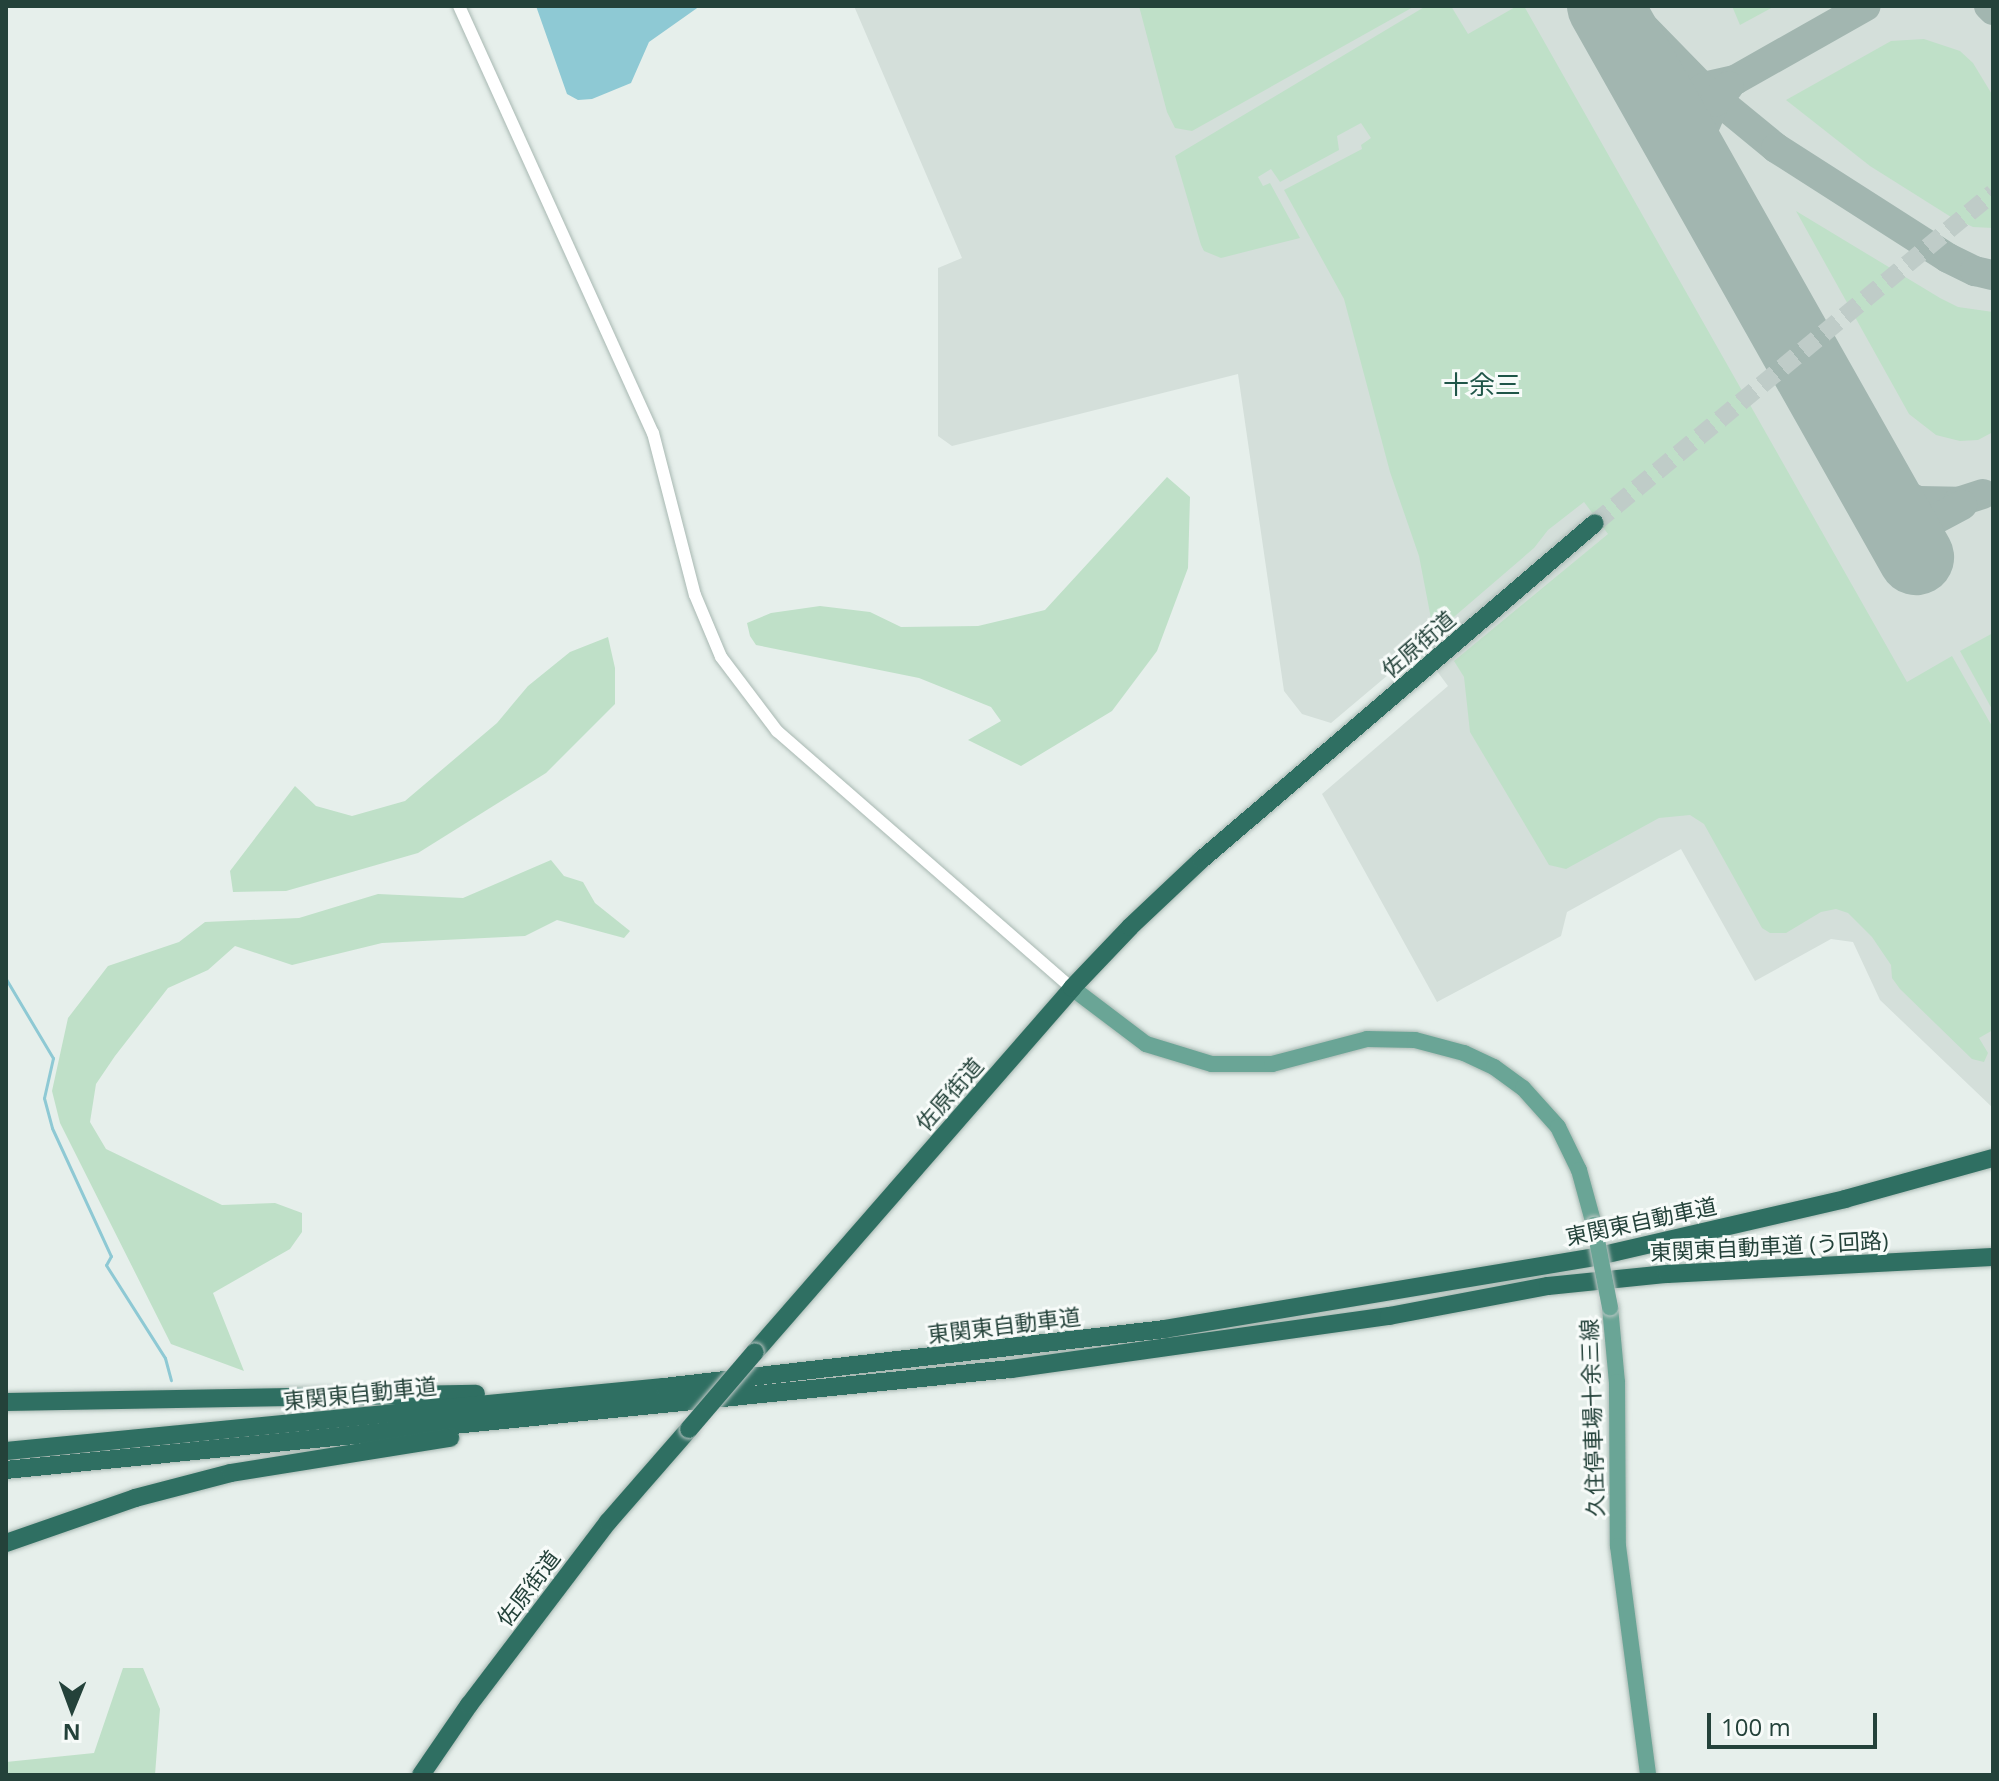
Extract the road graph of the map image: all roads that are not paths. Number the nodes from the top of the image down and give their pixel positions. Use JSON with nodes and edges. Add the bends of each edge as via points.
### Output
{"nodes":[{"id":1,"x":459,"y":6,"type":"edge"},
{"id":2,"x":1595,"y":523,"type":"tunnel mouth"},
{"id":3,"x":1072,"y":988,"type":"junction"},
{"id":4,"x":1993,"y":1158,"type":"edge"},
{"id":5,"x":1993,"y":1257,"type":"edge"},
{"id":6,"x":1548,"y":1286,"type":"joint"},
{"id":7,"x":615,"y":1391,"type":"junction"},
{"id":8,"x":6,"y":1402,"type":"edge"},
{"id":9,"x":666,"y":1406,"type":"junction"},
{"id":10,"x":6,"y":1451,"type":"edge"},
{"id":11,"x":6,"y":1470,"type":"edge"},
{"id":12,"x":6,"y":1543,"type":"edge"},
{"id":13,"x":421,"y":1775,"type":"edge"},
{"id":14,"x":1648,"y":1775,"type":"edge"}],
"edges":[{"from":1,"to":3,"type":"street","via":[[653,433],[695,595],[721,657],[777,731]]},
{"from":2,"to":3,"type":"highway","name":"佐原街道","via":[[1172,887]]},
{"from":3,"to":13,"type":"highway","name":"佐原街道","bridge":true,"via":[[608,1522]]},
{"from":3,"to":14,"type":"main road","name":"久住停車場十余三線","bridge":true,"via":[[1146,1044],[1198,1062],[1272,1064],[1367,1039],[1415,1040],[1464,1053],[1523,1088],[1558,1127],[1579,1170],[1610,1307],[1617,1382],[1618,1546]]},
{"from":4,"to":7,"type":"highway","name":"東関東自動車道","via":[[1729,1226],[1439,1286],[1009,1349]]},
{"from":5,"to":6,"type":"highway","name":"東関東自動車道 (う回路)","via":[[1682,1273]]},
{"from":6,"to":9,"type":"highway","name":"東関東自動車道","via":[[1167,1349]]},
{"from":7,"to":8,"type":"highway"},
{"from":7,"to":10,"type":"highway","name":"東関東自動車道"},
{"from":9,"to":11,"type":"highway","name":"東関東自動車道"},
{"from":9,"to":12,"type":"highway","via":[[231,1473],[121,1502]]}]}
